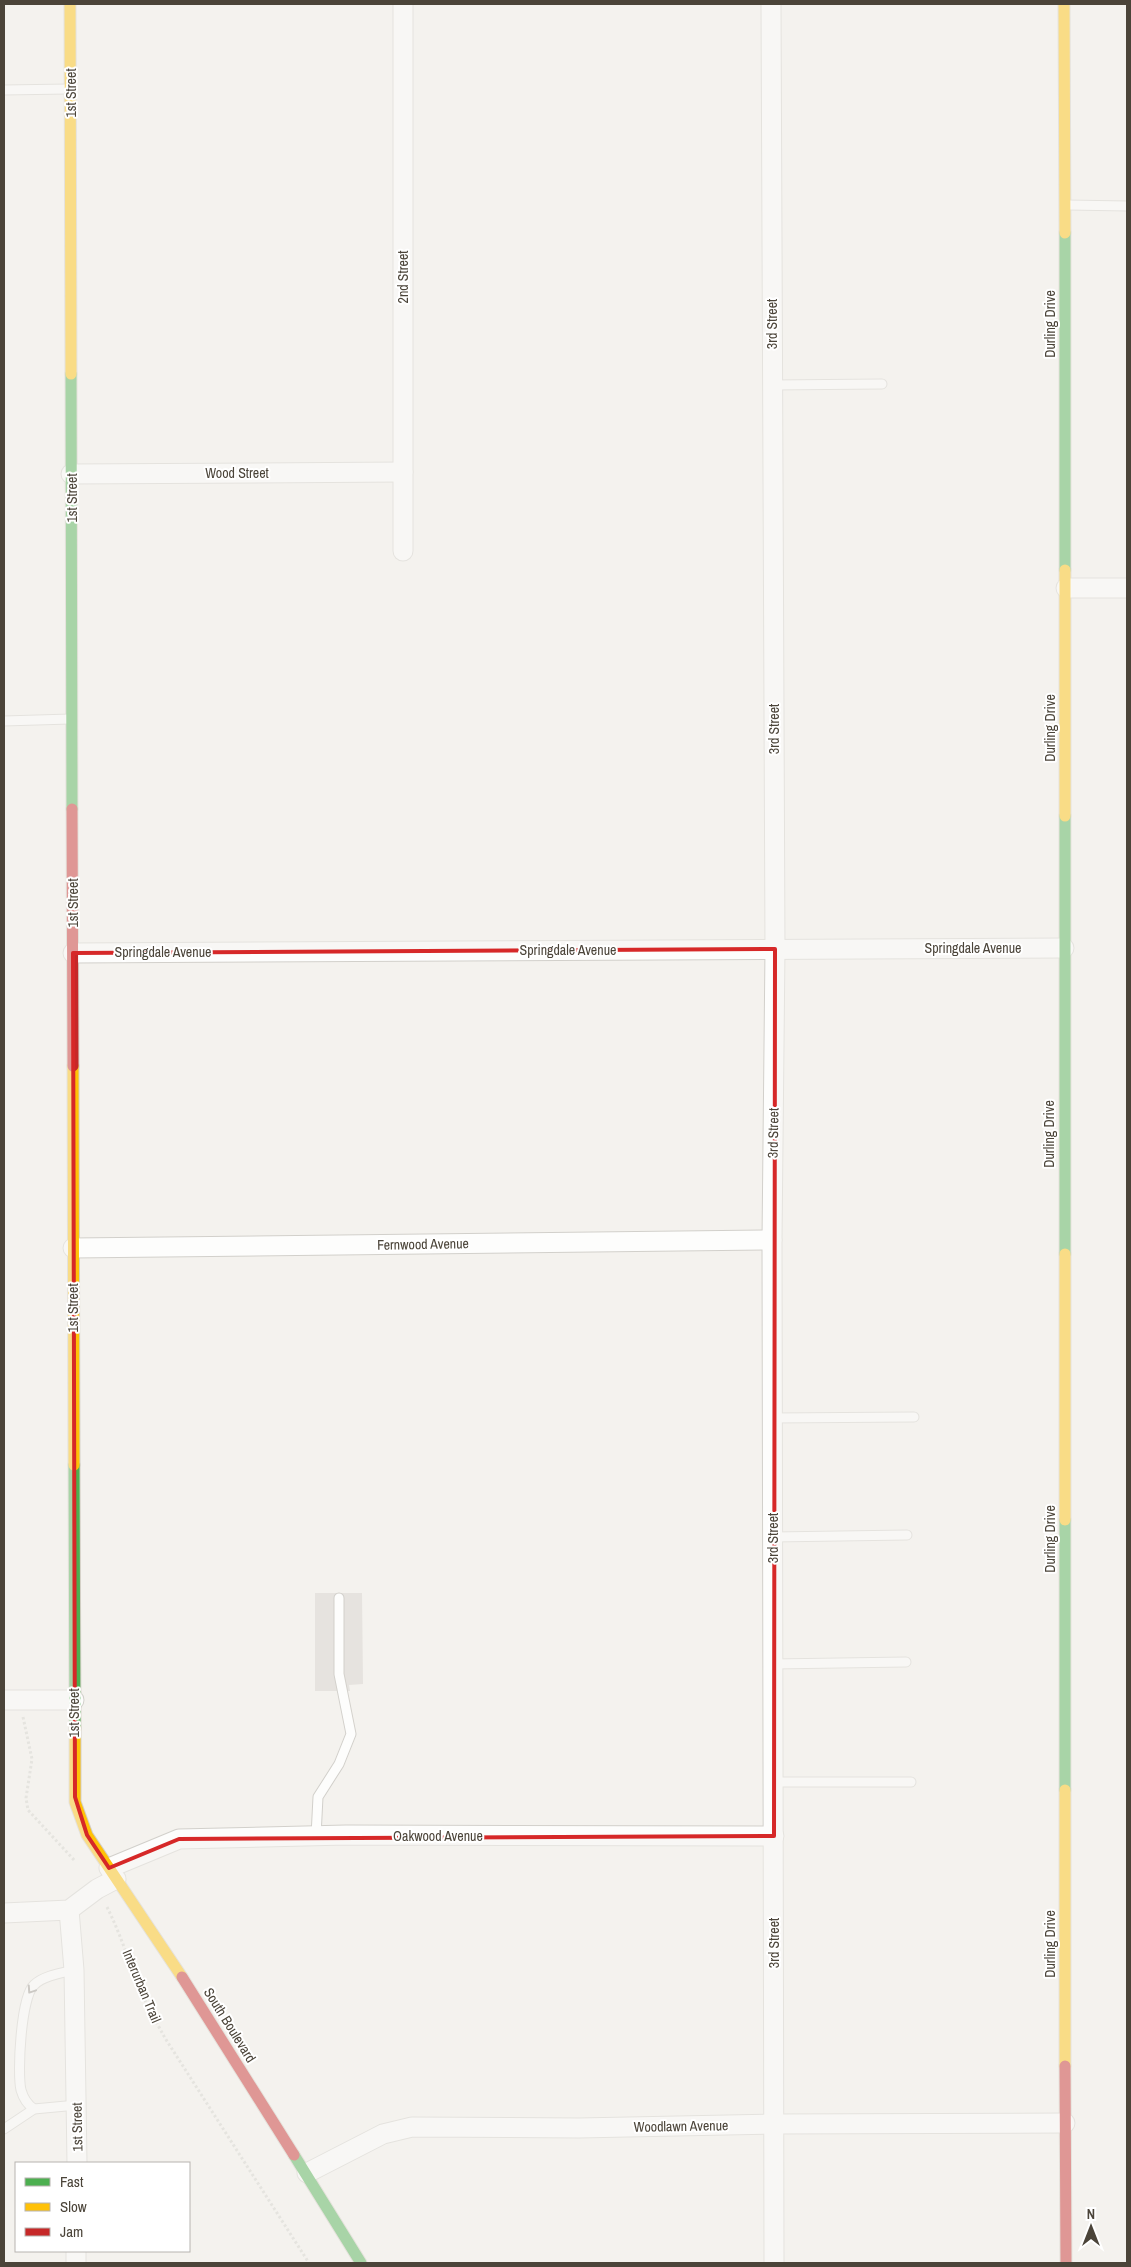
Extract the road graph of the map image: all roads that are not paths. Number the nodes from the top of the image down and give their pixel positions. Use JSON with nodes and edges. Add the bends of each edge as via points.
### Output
{"nodes":[{"id":1,"x":70,"y":4,"type":"edge"},
{"id":2,"x":403,"y":4,"type":"edge"},
{"id":3,"x":771,"y":4,"type":"edge"},
{"id":4,"x":1064,"y":4,"type":"edge"},
{"id":5,"x":70,"y":89,"type":"junction"},
{"id":6,"x":4,"y":90,"type":"edge"},
{"id":7,"x":1065,"y":205,"type":"junction"},
{"id":8,"x":1127,"y":206,"type":"edge"},
{"id":9,"x":882,"y":384,"type":"dead end"},
{"id":10,"x":772,"y":385,"type":"junction"},
{"id":11,"x":403,"y":472,"type":"junction"},
{"id":12,"x":71,"y":474,"type":"junction"},
{"id":13,"x":403,"y":551,"type":"dead end"},
{"id":14,"x":1066,"y":588,"type":"junction"},
{"id":15,"x":1127,"y":588,"type":"edge"},
{"id":16,"x":72,"y":719,"type":"junction"},
{"id":17,"x":4,"y":721,"type":"edge"},
{"id":18,"x":1064,"y":948,"type":"junction"},
{"id":19,"x":775,"y":949,"type":"junction"},
{"id":20,"x":73,"y":953,"type":"junction"},
{"id":21,"x":772,"y":1240,"type":"junction"},
{"id":22,"x":73,"y":1248,"type":"junction"},
{"id":23,"x":914,"y":1417,"type":"dead end"},
{"id":24,"x":772,"y":1418,"type":"junction"},
{"id":25,"x":907,"y":1536,"type":"dead end"},
{"id":26,"x":773,"y":1537,"type":"junction"},
{"id":27,"x":339,"y":1598,"type":"dead end"},
{"id":28,"x":906,"y":1662,"type":"dead end"},
{"id":29,"x":773,"y":1664,"type":"junction"},
{"id":30,"x":11,"y":1700,"type":"edge"},
{"id":31,"x":74,"y":1700,"type":"junction"},
{"id":32,"x":773,"y":1782,"type":"junction"},
{"id":33,"x":911,"y":1782,"type":"dead end"},
{"id":34,"x":75,"y":1802,"type":"joint"},
{"id":35,"x":316,"y":1836,"type":"junction"},
{"id":36,"x":774,"y":1836,"type":"junction"},
{"id":37,"x":113,"y":1874,"type":"junction"},
{"id":38,"x":69,"y":1910,"type":"junction"},
{"id":39,"x":4,"y":1913,"type":"edge"},
{"id":40,"x":74,"y":1970,"type":"junction"},
{"id":41,"x":77,"y":2105,"type":"junction"},
{"id":42,"x":34,"y":2109,"type":"junction"},
{"id":43,"x":1066,"y":2123,"type":"junction"},
{"id":44,"x":774,"y":2124,"type":"junction"},
{"id":45,"x":4,"y":2129,"type":"edge"},
{"id":46,"x":77,"y":2162,"type":"edge"},
{"id":47,"x":307,"y":2174,"type":"junction"},
{"id":48,"x":361,"y":2263,"type":"edge"},
{"id":49,"x":774,"y":2263,"type":"edge"},
{"id":50,"x":1066,"y":2263,"type":"edge"}],
"edges":[{"from":1,"to":5,"type":"street","name":"1st Street"},
{"from":2,"to":11,"type":"street","name":"2nd Street"},
{"from":3,"to":10,"type":"street","name":"3rd Street"},
{"from":4,"to":7,"type":"street","name":"Durling Drive"},
{"from":5,"to":6,"type":"lane"},
{"from":5,"to":12,"type":"street","name":"1st Street"},
{"from":7,"to":8,"type":"lane"},
{"from":7,"to":14,"type":"street","name":"Durling Drive"},
{"from":9,"to":10,"type":"lane"},
{"from":10,"to":19,"type":"street","name":"3rd Street"},
{"from":11,"to":12,"type":"street","name":"Wood Street"},
{"from":11,"to":13,"type":"street","name":"2nd Street"},
{"from":12,"to":16,"type":"street","name":"1st Street"},
{"from":14,"to":15,"type":"street"},
{"from":14,"to":18,"type":"street","name":"Durling Drive"},
{"from":16,"to":17,"type":"lane"},
{"from":16,"to":20,"type":"street","name":"1st Street"},
{"from":18,"to":19,"type":"street","name":"Springdale Avenue"},
{"from":18,"to":43,"type":"street","name":"Durling Drive"},
{"from":19,"to":20,"type":"street","name":"Springdale Avenue"},
{"from":19,"to":21,"type":"street","name":"3rd Street"},
{"from":20,"to":22,"type":"street","name":"1st Street"},
{"from":21,"to":22,"type":"street","name":"Fernwood Avenue"},
{"from":21,"to":24,"type":"street","name":"3rd Street"},
{"from":22,"to":31,"type":"street","name":"1st Street"},
{"from":23,"to":24,"type":"lane"},
{"from":24,"to":26,"type":"street","name":"3rd Street"},
{"from":25,"to":26,"type":"lane"},
{"from":26,"to":29,"type":"street","name":"3rd Street"},
{"from":27,"to":35,"type":"lane","via":[[339,1674],[351,1734],[339,1764],[318,1797]]},
{"from":28,"to":29,"type":"lane"},
{"from":29,"to":32,"type":"street","name":"3rd Street"},
{"from":30,"to":31,"type":"street"},
{"from":31,"to":34,"type":"street","name":"1st Street"},
{"from":32,"to":33,"type":"lane"},
{"from":32,"to":36,"type":"street","name":"3rd Street"},
{"from":34,"to":37,"type":"street","name":"South Boulevard","via":[[88,1835]]},
{"from":35,"to":36,"type":"street","name":"Oakwood Avenue"},
{"from":35,"to":37,"type":"street","name":"Oakwood Avenue","via":[[179,1838]]},
{"from":36,"to":44,"type":"street","name":"3rd Street"},
{"from":37,"to":38,"type":"street","name":"Oakwood Avenue"},
{"from":37,"to":47,"type":"street","name":"South Boulevard","via":[[195,1996]]},
{"from":38,"to":39,"type":"street"},
{"from":38,"to":40,"type":"street","name":"1st Street"},
{"from":40,"to":41,"type":"street","name":"1st Street"},
{"from":40,"to":42,"type":"lane","one_way":true,"via":[[45,1978],[33,1985],[27,1996],[19,2079],[22,2092]]},
{"from":41,"to":42,"type":"lane"},
{"from":41,"to":46,"type":"street","name":"1st Street"},
{"from":42,"to":45,"type":"lane"},
{"from":43,"to":44,"type":"street","name":"Woodlawn Avenue"},
{"from":43,"to":50,"type":"street","name":"Durling Drive"},
{"from":44,"to":47,"type":"street","name":"Woodlawn Avenue","via":[[412,2128],[383,2134]]},
{"from":44,"to":49,"type":"street","name":"3rd Street"},
{"from":47,"to":48,"type":"street","name":"South Boulevard"}]}
